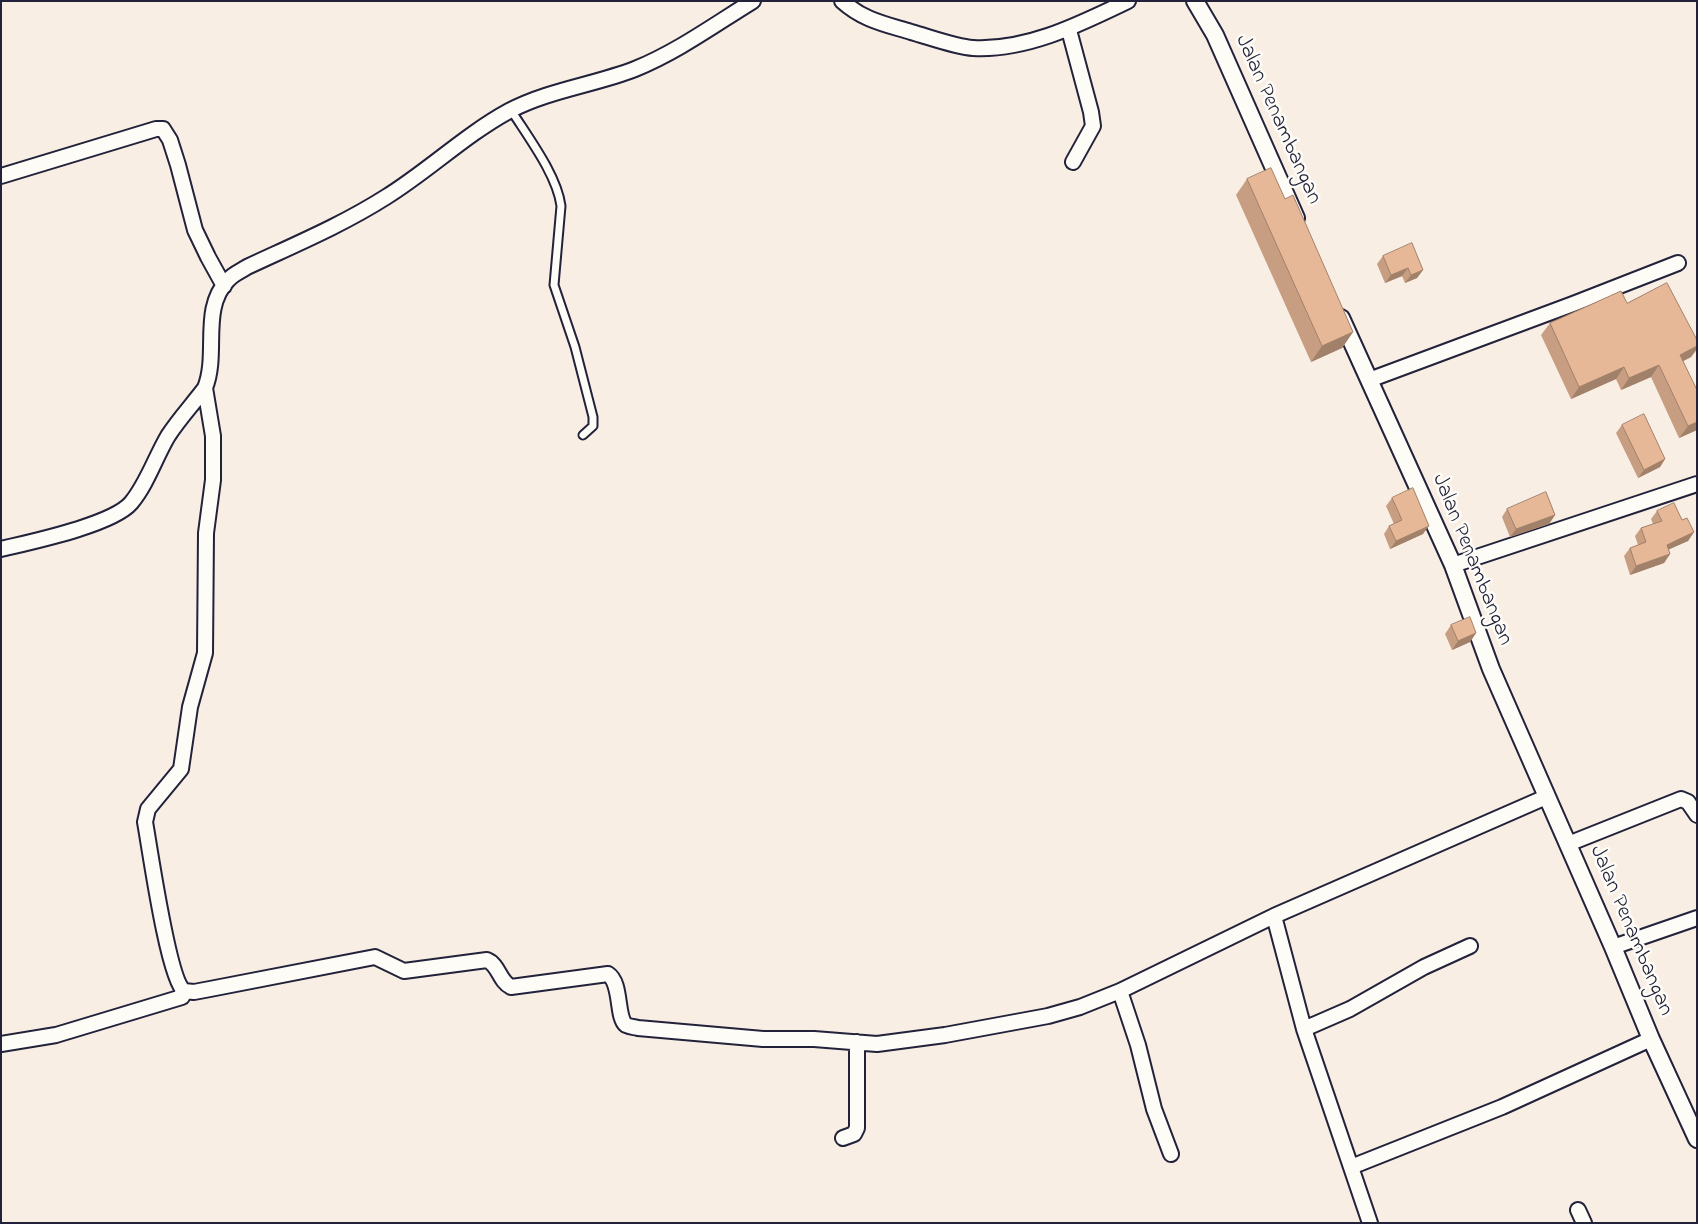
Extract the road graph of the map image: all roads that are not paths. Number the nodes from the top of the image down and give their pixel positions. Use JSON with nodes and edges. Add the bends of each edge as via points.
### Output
{"nodes":[{"id":1,"x":753,"y":1,"type":"edge"},
{"id":2,"x":842,"y":1,"type":"edge"},
{"id":3,"x":1128,"y":1,"type":"edge"},
{"id":4,"x":1195,"y":1,"type":"edge"},
{"id":5,"x":1069,"y":30,"type":"junction"},
{"id":6,"x":511,"y":110,"type":"junction"},
{"id":7,"x":1073,"y":162,"type":"dead end"},
{"id":8,"x":1,"y":176,"type":"edge"},
{"id":9,"x":1304,"y":236,"type":"edge"},
{"id":10,"x":1678,"y":263,"type":"dead end"},
{"id":11,"x":224,"y":286,"type":"junction"},
{"id":12,"x":1337,"y":308,"type":"edge"},
{"id":13,"x":1369,"y":380,"type":"junction"},
{"id":14,"x":205,"y":388,"type":"junction"},
{"id":15,"x":583,"y":434,"type":"dead end"},
{"id":16,"x":1697,"y":484,"type":"edge"},
{"id":17,"x":1,"y":549,"type":"edge"},
{"id":18,"x":1452,"y":565,"type":"junction"},
{"id":19,"x":1546,"y":797,"type":"junction"},
{"id":20,"x":1697,"y":815,"type":"edge"},
{"id":21,"x":1568,"y":844,"type":"junction"},
{"id":22,"x":1274,"y":916,"type":"junction"},
{"id":23,"x":1697,"y":918,"type":"edge"},
{"id":24,"x":1470,"y":946,"type":"dead end"},
{"id":25,"x":1613,"y":947,"type":"junction"},
{"id":26,"x":182,"y":990,"type":"junction"},
{"id":27,"x":1120,"y":991,"type":"junction"},
{"id":28,"x":1304,"y":1029,"type":"junction"},
{"id":29,"x":1652,"y":1039,"type":"junction"},
{"id":30,"x":857,"y":1042,"type":"junction"},
{"id":31,"x":1,"y":1044,"type":"edge"},
{"id":32,"x":843,"y":1138,"type":"dead end"},
{"id":33,"x":1697,"y":1139,"type":"edge"},
{"id":34,"x":1171,"y":1154,"type":"dead end"},
{"id":35,"x":1351,"y":1167,"type":"junction"},
{"id":36,"x":1370,"y":1223,"type":"edge"}],
"edges":[{"from":1,"to":6,"type":"street","via":[[634,70],[554,92]]},
{"from":2,"to":5,"type":"street","via":[[854,12],[874,21],[971,48],[1010,46]]},
{"from":3,"to":5,"type":"street"},
{"from":4,"to":9,"type":"street","name":"Jalan Penambangan","via":[[1215,35]]},
{"from":5,"to":7,"type":"street","via":[[1093,124]]},
{"from":6,"to":11,"type":"street","via":[[488,123],[387,197],[351,218],[247,267]]},
{"from":6,"to":15,"type":"lane","via":[[554,180],[560,197],[562,206],[554,285],[575,347],[593,417],[593,426]]},
{"from":8,"to":11,"type":"street","via":[[163,129],[178,165],[195,230]]},
{"from":10,"to":13,"type":"street"},
{"from":11,"to":14,"type":"street","via":[[213,306],[209,379]]},
{"from":12,"to":13,"type":"street","name":"Jalan Penambangan"},
{"from":13,"to":18,"type":"street","name":"Jalan Penambangan"},
{"from":14,"to":17,"type":"street","via":[[168,436],[130,504],[120,512],[63,533]]},
{"from":14,"to":26,"type":"street","via":[[213,436],[213,480],[206,533],[205,653],[190,707],[180,769],[148,809],[145,822],[167,946]]},
{"from":16,"to":18,"type":"street"},
{"from":18,"to":19,"type":"street","name":"Jalan Penambangan","via":[[1491,670]]},
{"from":19,"to":21,"type":"street","name":"Jalan Penambangan"},
{"from":19,"to":22,"type":"street"},
{"from":20,"to":21,"type":"street","via":[[1688,802],[1681,799]]},
{"from":21,"to":25,"type":"street","name":"Jalan Penambangan"},
{"from":22,"to":27,"type":"street"},
{"from":22,"to":28,"type":"street"},
{"from":23,"to":25,"type":"street"},
{"from":24,"to":28,"type":"street","via":[[1424,967],[1350,1009]]},
{"from":25,"to":29,"type":"street","name":"Jalan Penambangan"},
{"from":26,"to":30,"type":"street","via":[[194,992],[375,957],[404,971],[487,960],[494,964],[511,987],[611,975],[623,1021],[630,1026],[763,1038]]},
{"from":26,"to":31,"type":"street","via":[[182,997],[56,1034]]},
{"from":27,"to":30,"type":"street","via":[[1048,1016],[945,1035],[877,1044]]},
{"from":27,"to":34,"type":"street","via":[[1154,1109]]},
{"from":28,"to":35,"type":"street"},
{"from":29,"to":33,"type":"street","name":"Jalan Penambangan"},
{"from":29,"to":35,"type":"street","via":[[1502,1107]]},
{"from":30,"to":32,"type":"street","via":[[857,1128],[854,1134]]},
{"from":35,"to":36,"type":"street"}]}
